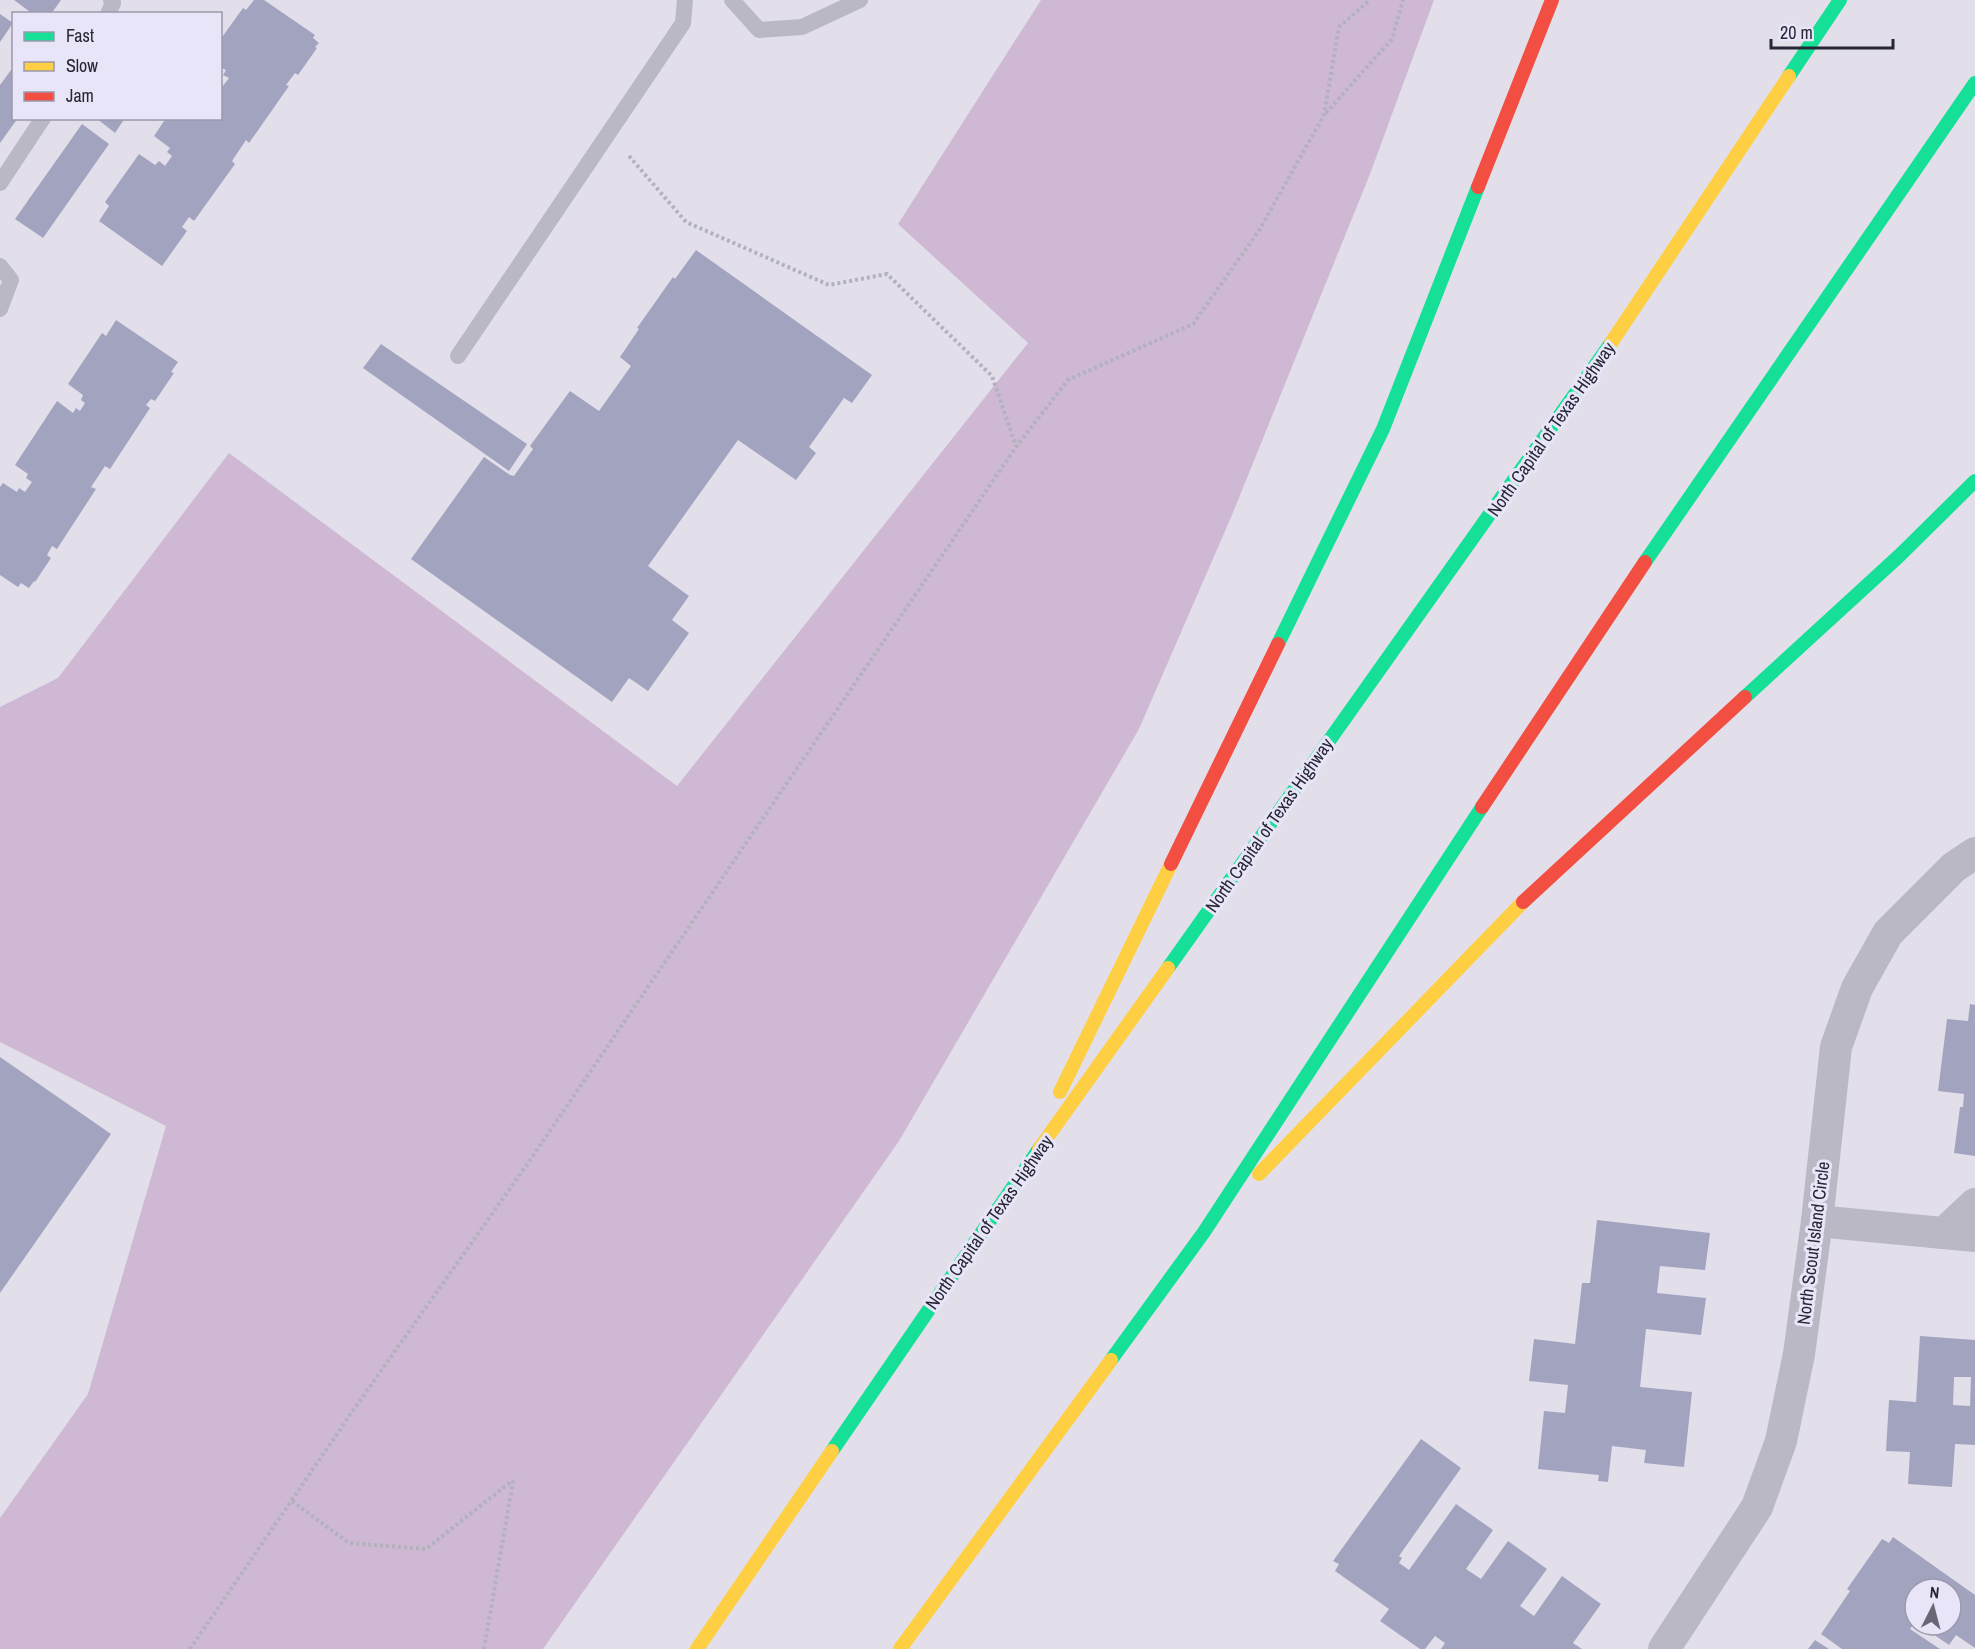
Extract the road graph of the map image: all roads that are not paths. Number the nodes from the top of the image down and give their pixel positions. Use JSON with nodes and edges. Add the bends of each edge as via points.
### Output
{"nodes":[{"id":1,"x":685,"y":0,"type":"edge"},
{"id":2,"x":732,"y":0,"type":"edge"},
{"id":3,"x":860,"y":0,"type":"edge"},
{"id":4,"x":1551,"y":0,"type":"edge"},
{"id":5,"x":1840,"y":0,"type":"edge"},
{"id":6,"x":1975,"y":83,"type":"edge"},
{"id":7,"x":42,"y":120,"type":"edge"},
{"id":8,"x":0,"y":183,"type":"edge"},
{"id":9,"x":0,"y":266,"type":"edge"},
{"id":10,"x":0,"y":309,"type":"edge"},
{"id":11,"x":458,"y":357,"type":"dead end"},
{"id":12,"x":1975,"y":481,"type":"edge"},
{"id":13,"x":1975,"y":853,"type":"edge"},
{"id":14,"x":1017,"y":1180,"type":"junction"},
{"id":15,"x":1975,"y":1204,"type":"edge"},
{"id":16,"x":1817,"y":1221,"type":"junction"},
{"id":17,"x":1204,"y":1232,"type":"junction"},
{"id":18,"x":1944,"y":1233,"type":"junction"},
{"id":19,"x":1975,"y":1236,"type":"edge"},
{"id":20,"x":697,"y":1649,"type":"edge"},
{"id":21,"x":900,"y":1649,"type":"edge"},
{"id":22,"x":1664,"y":1649,"type":"edge"}],
"edges":[{"from":1,"to":11,"type":"lane","via":[[683,23]]},
{"from":2,"to":3,"type":"lane","via":[[759,30],[802,27]]},
{"from":4,"to":14,"type":"highway","via":[[1383,429]]},
{"from":5,"to":14,"type":"highway","name":"North Capital of Texas Highway","via":[[1617,335]]},
{"from":6,"to":17,"type":"highway","via":[[1604,621]]},
{"from":7,"to":8,"type":"lane"},
{"from":9,"to":10,"type":"lane","via":[[10,280]]},
{"from":12,"to":17,"type":"highway","via":[[1899,556],[1532,892]]},
{"from":13,"to":16,"type":"street","name":"North Scout Island Circle","via":[[1954,867],[1888,933],[1857,988],[1836,1047]]},
{"from":14,"to":20,"type":"highway","name":"North Capital of Texas Highway"},
{"from":15,"to":18,"type":"street"},
{"from":16,"to":18,"type":"street"},
{"from":16,"to":22,"type":"street","name":"North Scout Island Circle","via":[[1799,1354],[1781,1441],[1757,1507]]},
{"from":17,"to":21,"type":"highway"},
{"from":18,"to":19,"type":"street"}]}
